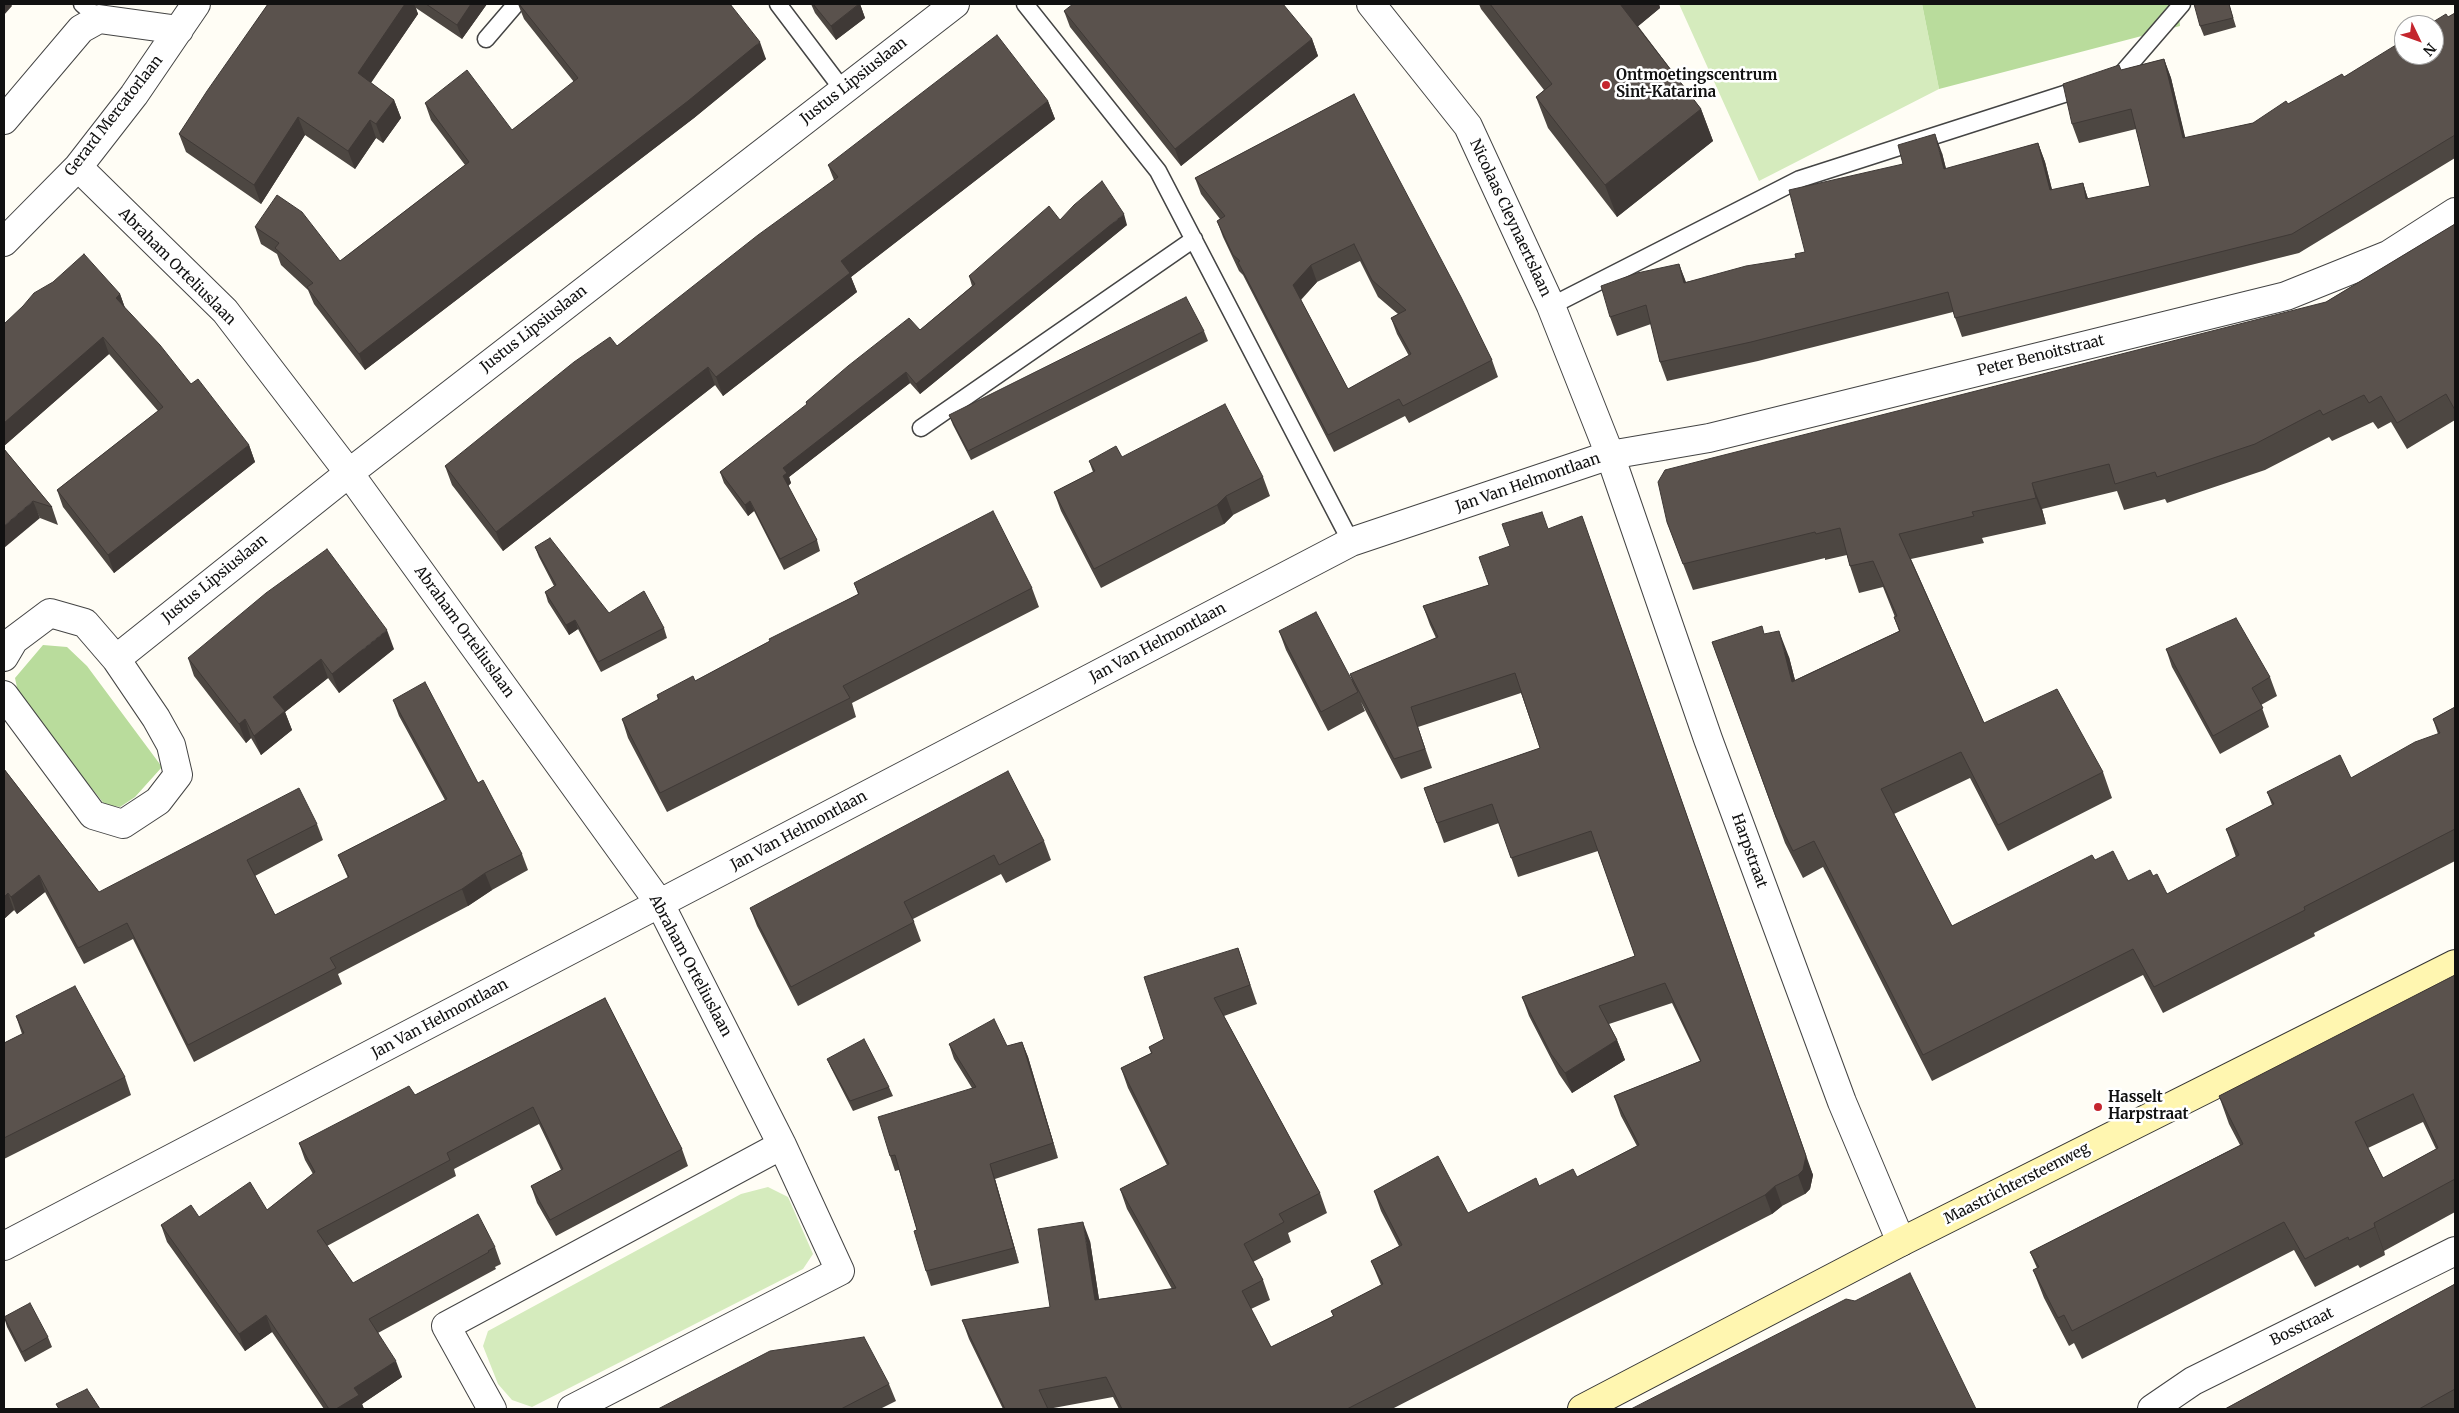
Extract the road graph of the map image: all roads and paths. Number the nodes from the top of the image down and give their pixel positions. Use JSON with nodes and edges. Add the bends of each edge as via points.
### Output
{"nodes":[{"id":1,"x":196,"y":4,"type":"edge"},
{"id":2,"x":516,"y":4,"type":"edge"},
{"id":3,"x":778,"y":4,"type":"edge"},
{"id":4,"x":955,"y":4,"type":"edge"},
{"id":5,"x":1025,"y":4,"type":"edge"},
{"id":6,"x":1371,"y":4,"type":"edge"},
{"id":7,"x":2182,"y":4,"type":"edge"},
{"id":8,"x":90,"y":11,"type":"edge"},
{"id":9,"x":178,"y":30,"type":"junction"},
{"id":10,"x":486,"y":39,"type":"dead end"},
{"id":11,"x":843,"y":90,"type":"junction"},
{"id":12,"x":4,"y":120,"type":"edge"},
{"id":13,"x":78,"y":167,"type":"junction"},
{"id":14,"x":2455,"y":212,"type":"edge"},
{"id":15,"x":1194,"y":239,"type":"junction"},
{"id":16,"x":4,"y":242,"type":"edge"},
{"id":17,"x":1551,"y":306,"type":"junction"},
{"id":18,"x":921,"y":428,"type":"dead end"},
{"id":19,"x":1610,"y":455,"type":"junction"},
{"id":20,"x":349,"y":473,"type":"junction"},
{"id":21,"x":1351,"y":542,"type":"junction"},
{"id":22,"x":4,"y":657,"type":"edge"},
{"id":23,"x":116,"y":659,"type":"junction"},
{"id":24,"x":4,"y":695,"type":"edge"},
{"id":25,"x":660,"y":904,"type":"junction"},
{"id":26,"x":2455,"y":964,"type":"edge"},
{"id":27,"x":782,"y":1145,"type":"junction"},
{"id":28,"x":1902,"y":1242,"type":"junction"},
{"id":29,"x":4,"y":1246,"type":"edge"},
{"id":30,"x":2455,"y":1251,"type":"edge"},
{"id":31,"x":492,"y":1409,"type":"edge"},
{"id":32,"x":572,"y":1409,"type":"edge"},
{"id":33,"x":1582,"y":1409,"type":"edge"},
{"id":34,"x":2152,"y":1409,"type":"edge"}],
"edges":[{"from":1,"to":9,"type":"street","name":"Gerard Mercatorlaan"},
{"from":2,"to":10,"type":"lane"},
{"from":3,"to":11,"type":"lane"},
{"from":4,"to":11,"type":"street","name":"Justus Lipsiuslaan"},
{"from":5,"to":15,"type":"lane","via":[[1158,171]]},
{"from":6,"to":17,"type":"street","name":"Nicolaas Cleynaertslaan","via":[[1468,126]]},
{"from":7,"to":17,"type":"lane","via":[[2119,76],[1800,179]]},
{"from":8,"to":9,"type":"street"},
{"from":8,"to":12,"type":"street","via":[[81,29]]},
{"from":9,"to":13,"type":"street","name":"Gerard Mercatorlaan","via":[[134,95]]},
{"from":11,"to":20,"type":"street","name":"Justus Lipsiuslaan"},
{"from":13,"to":16,"type":"street","name":"Gerard Mercatorlaan"},
{"from":13,"to":20,"type":"street","name":"Abraham Orteliuslaan","via":[[225,311]]},
{"from":14,"to":19,"type":"street","name":"Peter Benoitstraat","via":[[2388,255],[2286,296],[1710,438]]},
{"from":15,"to":18,"type":"lane"},
{"from":15,"to":21,"type":"lane"},
{"from":17,"to":19,"type":"street","name":"Nicolaas Cleynaertslaan"},
{"from":19,"to":21,"type":"street","name":"Jan Van Helmontlaan"},
{"from":19,"to":28,"type":"street","name":"Harpstraat","via":[[1708,739],[1842,1102]]},
{"from":20,"to":23,"type":"street","name":"Justus Lipsiuslaan"},
{"from":20,"to":25,"type":"street","name":"Abraham Orteliuslaan"},
{"from":21,"to":25,"type":"street","name":"Jan Van Helmontlaan"},
{"from":22,"to":23,"type":"street","via":[[14,640],[50,613],[85,623]]},
{"from":23,"to":24,"type":"street","via":[[171,745],[178,775],[158,802],[123,824],[93,815]]},
{"from":25,"to":27,"type":"street","name":"Abraham Orteliuslaan"},
{"from":25,"to":29,"type":"street","name":"Jan Van Helmontlaan"},
{"from":26,"to":28,"type":"main road","name":"Maastrichtersteenweg"},
{"from":27,"to":31,"type":"street","via":[[446,1326]]},
{"from":27,"to":32,"type":"street","name":"Abraham Orteliuslaan","via":[[840,1271]]},
{"from":28,"to":33,"type":"main road","name":"Maastrichtersteenweg"},
{"from":30,"to":34,"type":"street","name":"Bosstraat","via":[[2193,1381]]}]}
